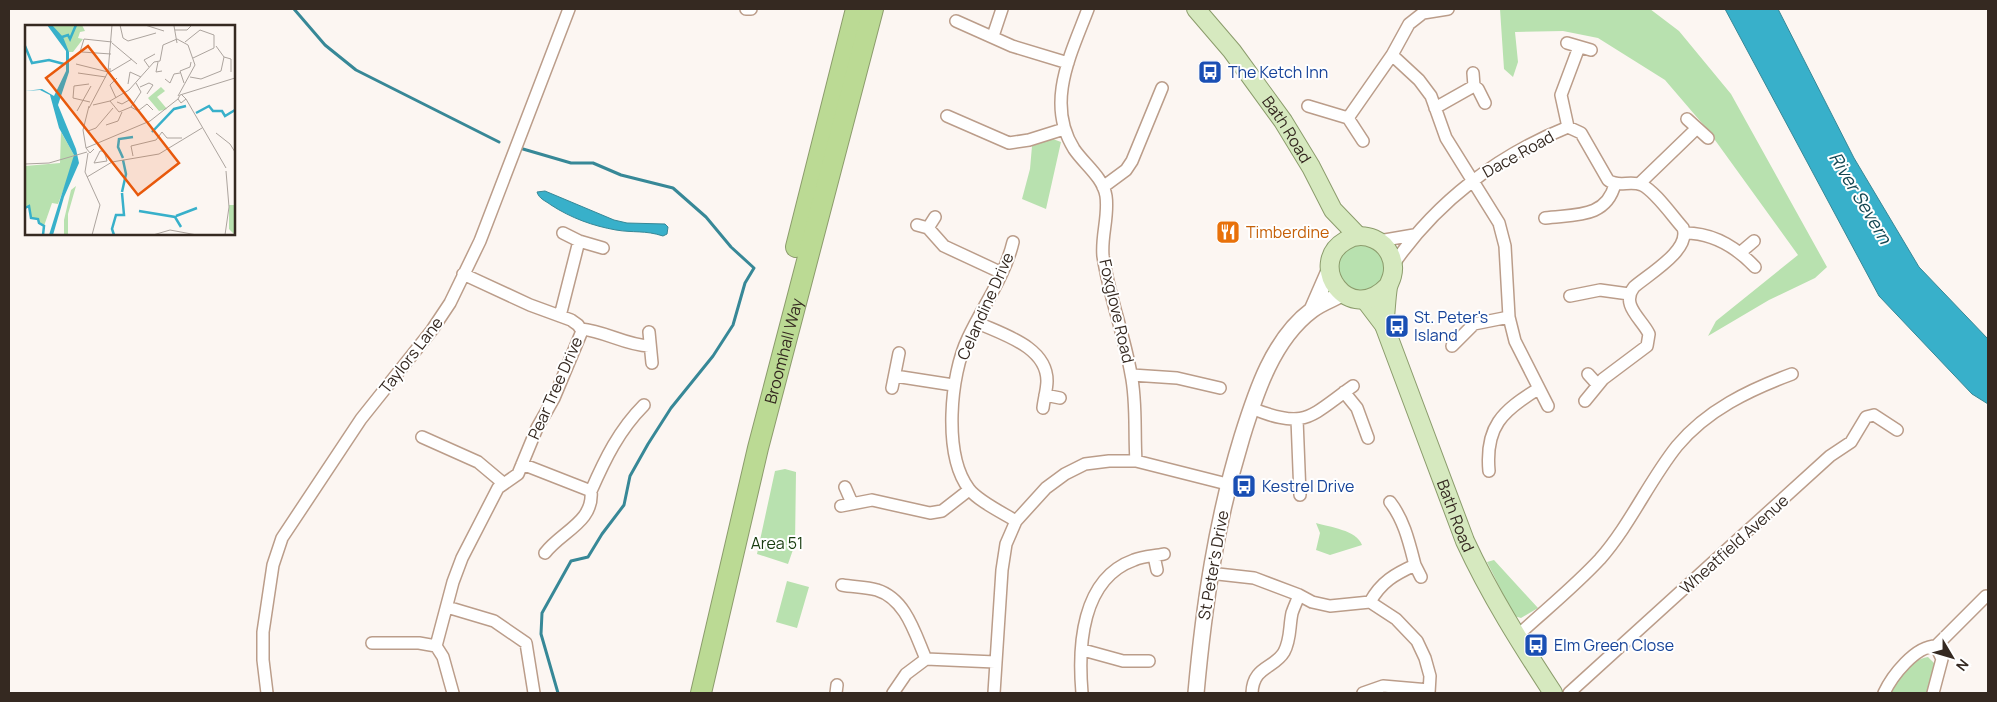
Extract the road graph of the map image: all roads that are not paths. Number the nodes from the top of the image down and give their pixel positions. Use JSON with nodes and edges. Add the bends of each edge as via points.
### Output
{"nodes":[{"id":1,"x":569,"y":9,"type":"edge"},
{"id":2,"x":746,"y":9,"type":"edge"},
{"id":3,"x":751,"y":9,"type":"edge"},
{"id":4,"x":856,"y":9,"type":"edge"},
{"id":5,"x":873,"y":9,"type":"edge"},
{"id":6,"x":1002,"y":9,"type":"edge"},
{"id":7,"x":1088,"y":9,"type":"edge"},
{"id":8,"x":1196,"y":9,"type":"edge"},
{"id":9,"x":1448,"y":9,"type":"edge"},
{"id":10,"x":1422,"y":11,"type":"edge"},
{"id":11,"x":956,"y":21,"type":"dead end"},
{"id":12,"x":993,"y":36,"type":"junction"},
{"id":13,"x":1566,"y":43,"type":"dead end"},
{"id":14,"x":1579,"y":47,"type":"junction"},
{"id":15,"x":1591,"y":50,"type":"dead end"},
{"id":16,"x":1392,"y":55,"type":"junction"},
{"id":17,"x":1068,"y":63,"type":"junction"},
{"id":18,"x":1473,"y":73,"type":"dead end"},
{"id":19,"x":1474,"y":86,"type":"junction"},
{"id":20,"x":1162,"y":88,"type":"dead end"},
{"id":21,"x":1485,"y":103,"type":"dead end"},
{"id":22,"x":1308,"y":106,"type":"dead end"},
{"id":23,"x":1435,"y":108,"type":"junction"},
{"id":24,"x":947,"y":116,"type":"dead end"},
{"id":25,"x":1348,"y":118,"type":"junction"},
{"id":26,"x":1687,"y":119,"type":"dead end"},
{"id":27,"x":1568,"y":127,"type":"junction"},
{"id":28,"x":1697,"y":128,"type":"junction"},
{"id":29,"x":1064,"y":129,"type":"junction"},
{"id":30,"x":1708,"y":138,"type":"dead end"},
{"id":31,"x":1363,"y":141,"type":"dead end"},
{"id":32,"x":1472,"y":180,"type":"junction"},
{"id":33,"x":1615,"y":184,"type":"junction"},
{"id":34,"x":1639,"y":184,"type":"junction"},
{"id":35,"x":1103,"y":186,"type":"junction"},
{"id":36,"x":1333,"y":210,"type":"junction"},
{"id":37,"x":935,"y":217,"type":"dead end"},
{"id":38,"x":1544,"y":218,"type":"dead end"},
{"id":39,"x":563,"y":233,"type":"dead end"},
{"id":40,"x":1685,"y":233,"type":"junction"},
{"id":41,"x":1414,"y":235,"type":"junction"},
{"id":42,"x":1358,"y":236,"type":"junction"},
{"id":43,"x":579,"y":241,"type":"junction"},
{"id":44,"x":1378,"y":241,"type":"junction"},
{"id":45,"x":1754,"y":241,"type":"dead end"},
{"id":46,"x":1014,"y":242,"type":"dead end"},
{"id":47,"x":603,"y":248,"type":"dead end"},
{"id":48,"x":1336,"y":248,"type":"junction"},
{"id":49,"x":1741,"y":252,"type":"junction"},
{"id":50,"x":1394,"y":265,"type":"junction"},
{"id":51,"x":1755,"y":267,"type":"dead end"},
{"id":52,"x":1329,"y":271,"type":"junction"},
{"id":53,"x":463,"y":274,"type":"junction"},
{"id":54,"x":1002,"y":274,"type":"junction"},
{"id":55,"x":1388,"y":286,"type":"junction"},
{"id":56,"x":1342,"y":294,"type":"junction"},
{"id":57,"x":1629,"y":294,"type":"junction"},
{"id":58,"x":1365,"y":300,"type":"junction"},
{"id":59,"x":1582,"y":307,"type":"dead end"},
{"id":60,"x":1312,"y":310,"type":"junction"},
{"id":61,"x":560,"y":316,"type":"junction"},
{"id":62,"x":1508,"y":317,"type":"junction"},
{"id":63,"x":976,"y":322,"type":"junction"},
{"id":64,"x":1384,"y":325,"type":"junction"},
{"id":65,"x":581,"y":329,"type":"junction"},
{"id":66,"x":649,"y":332,"type":"dead end"},
{"id":67,"x":649,"y":346,"type":"junction"},
{"id":68,"x":1452,"y":346,"type":"dead end"},
{"id":69,"x":899,"y":353,"type":"dead end"},
{"id":70,"x":652,"y":362,"type":"dead end"},
{"id":71,"x":1588,"y":374,"type":"dead end"},
{"id":72,"x":1792,"y":374,"type":"dead end"},
{"id":73,"x":1132,"y":375,"type":"junction"},
{"id":74,"x":895,"y":376,"type":"junction"},
{"id":75,"x":1597,"y":384,"type":"junction"},
{"id":76,"x":953,"y":385,"type":"junction"},
{"id":77,"x":892,"y":388,"type":"dead end"},
{"id":78,"x":1220,"y":388,"type":"dead end"},
{"id":79,"x":1538,"y":389,"type":"junction"},
{"id":80,"x":1045,"y":395,"type":"junction"},
{"id":81,"x":1060,"y":398,"type":"dead end"},
{"id":82,"x":1585,"y":401,"type":"dead end"},
{"id":83,"x":644,"y":405,"type":"dead end"},
{"id":84,"x":1548,"y":406,"type":"dead end"},
{"id":85,"x":1043,"y":408,"type":"dead end"},
{"id":86,"x":1251,"y":408,"type":"junction"},
{"id":87,"x":1298,"y":419,"type":"junction"},
{"id":88,"x":1897,"y":430,"type":"dead end"},
{"id":89,"x":422,"y":437,"type":"dead end"},
{"id":90,"x":1368,"y":438,"type":"dead end"},
{"id":91,"x":1136,"y":461,"type":"junction"},
{"id":92,"x":522,"y":464,"type":"junction"},
{"id":93,"x":1489,"y":471,"type":"dead end"},
{"id":94,"x":503,"y":483,"type":"junction"},
{"id":95,"x":1228,"y":484,"type":"junction"},
{"id":96,"x":845,"y":487,"type":"dead end"},
{"id":97,"x":969,"y":490,"type":"junction"},
{"id":98,"x":591,"y":491,"type":"junction"},
{"id":99,"x":1300,"y":495,"type":"dead end"},
{"id":100,"x":1390,"y":502,"type":"dead end"},
{"id":101,"x":1016,"y":522,"type":"junction"},
{"id":102,"x":545,"y":552,"type":"dead end"},
{"id":103,"x":1415,"y":564,"type":"junction"},
{"id":104,"x":1158,"y":570,"type":"dead end"},
{"id":105,"x":1209,"y":574,"type":"junction"},
{"id":106,"x":1421,"y":577,"type":"dead end"},
{"id":107,"x":842,"y":585,"type":"dead end"},
{"id":108,"x":1299,"y":595,"type":"junction"},
{"id":109,"x":1986,"y":596,"type":"dead end"},
{"id":110,"x":1370,"y":602,"type":"junction"},
{"id":111,"x":447,"y":607,"type":"junction"},
{"id":112,"x":1516,"y":637,"type":"junction"},
{"id":113,"x":372,"y":643,"type":"dead end"},
{"id":114,"x":436,"y":646,"type":"junction"},
{"id":115,"x":1936,"y":646,"type":"junction"},
{"id":116,"x":1083,"y":650,"type":"junction"},
{"id":117,"x":926,"y":659,"type":"junction"},
{"id":118,"x":1149,"y":661,"type":"dead end"},
{"id":119,"x":995,"y":662,"type":"junction"},
{"id":120,"x":1429,"y":692,"type":"edge"},
{"id":121,"x":267,"y":693,"type":"edge"},
{"id":122,"x":453,"y":693,"type":"edge"},
{"id":123,"x":534,"y":693,"type":"edge"},
{"id":124,"x":687,"y":693,"type":"edge"},
{"id":125,"x":701,"y":693,"type":"edge"},
{"id":126,"x":893,"y":693,"type":"edge"},
{"id":127,"x":994,"y":693,"type":"edge"},
{"id":128,"x":1082,"y":693,"type":"edge"},
{"id":129,"x":1196,"y":693,"type":"edge"},
{"id":130,"x":1252,"y":693,"type":"edge"},
{"id":131,"x":1363,"y":693,"type":"edge"},
{"id":132,"x":1553,"y":693,"type":"edge"},
{"id":133,"x":1570,"y":693,"type":"edge"},
{"id":134,"x":1884,"y":693,"type":"edge"},
{"id":135,"x":1933,"y":693,"type":"edge"}],
"edges":[{"from":1,"to":53,"type":"street","name":"Taylors Lane","via":[[480,241]]},
{"from":2,"to":3,"type":"street"},
{"from":4,"to":124,"type":"highway","name":"Broomhall Way"},
{"from":5,"to":125,"type":"highway","name":"Broomhall Way","via":[[760,439]]},
{"from":6,"to":12,"type":"street"},
{"from":7,"to":17,"type":"street","via":[[1086,29]]},
{"from":8,"to":36,"type":"main road","name":"Bath Road","via":[[1232,51],[1283,121]]},
{"from":9,"to":10,"type":"street"},
{"from":10,"to":16,"type":"street","via":[[1409,24]]},
{"from":11,"to":12,"type":"street"},
{"from":12,"to":17,"type":"street","via":[[1012,46]]},
{"from":13,"to":14,"type":"street"},
{"from":14,"to":15,"type":"street"},
{"from":14,"to":27,"type":"street","via":[[1561,95]]},
{"from":16,"to":23,"type":"street","via":[[1419,80]]},
{"from":16,"to":25,"type":"street"},
{"from":17,"to":29,"type":"street","via":[[1060,112]]},
{"from":18,"to":19,"type":"street"},
{"from":19,"to":21,"type":"street"},
{"from":19,"to":23,"type":"street"},
{"from":20,"to":35,"type":"street","via":[[1132,161],[1120,175]]},
{"from":22,"to":25,"type":"street"},
{"from":23,"to":32,"type":"street","via":[[1446,138]]},
{"from":24,"to":29,"type":"street","via":[[1009,143]]},
{"from":25,"to":31,"type":"street"},
{"from":26,"to":28,"type":"street"},
{"from":27,"to":32,"type":"street","name":"Dace Road","via":[[1510,156]]},
{"from":27,"to":33,"type":"street","name":"Dace Road","via":[[1581,133],[1605,177]]},
{"from":28,"to":30,"type":"street"},
{"from":28,"to":34,"type":"street"},
{"from":29,"to":35,"type":"street","via":[[1075,150]]},
{"from":32,"to":41,"type":"street","name":"Dace Road"},
{"from":32,"to":62,"type":"street","via":[[1503,234]]},
{"from":33,"to":34,"type":"street"},
{"from":33,"to":38,"type":"street","via":[[1608,202],[1594,212]]},
{"from":34,"to":40,"type":"street","via":[[1654,196]]},
{"from":35,"to":73,"type":"street","name":"Foxglove Road","via":[[1106,211],[1103,256]]},
{"from":36,"to":42,"type":"main road","name":"Bath Road"},
{"from":36,"to":48,"type":"main road","name":"Bath Road"},
{"from":37,"to":54,"type":"street","via":[[922,227],[944,246]]},
{"from":39,"to":43,"type":"street"},
{"from":40,"to":49,"type":"street","via":[[1701,233]]},
{"from":40,"to":57,"type":"street","via":[[1680,249]]},
{"from":41,"to":44,"type":"street"},
{"from":41,"to":50,"type":"street","name":"Dace Road"},
{"from":42,"to":44,"type":"main road"},
{"from":42,"to":48,"type":"main road","via":[[1345,240]]},
{"from":43,"to":47,"type":"street"},
{"from":43,"to":61,"type":"street"},
{"from":44,"to":50,"type":"main road","via":[[1387,248]]},
{"from":45,"to":49,"type":"street"},
{"from":46,"to":54,"type":"street","name":"Celandine Drive"},
{"from":48,"to":52,"type":"main road","name":"Bath Road"},
{"from":49,"to":51,"type":"street"},
{"from":50,"to":55,"type":"main road","name":"Bath Road"},
{"from":52,"to":56,"type":"main road"},
{"from":52,"to":60,"type":"street","name":"St Peter's Drive"},
{"from":53,"to":61,"type":"street","name":"Pear Tree Drive"},
{"from":53,"to":121,"type":"street","name":"Taylors Lane","via":[[441,316],[361,419],[282,538],[273,566],[264,632]]},
{"from":54,"to":63,"type":"street","name":"Celandine Drive"},
{"from":55,"to":58,"type":"main road","via":[[1381,294]]},
{"from":55,"to":64,"type":"main road","name":"Bath Road"},
{"from":56,"to":58,"type":"main road"},
{"from":56,"to":60,"type":"street","name":"St Peter's Drive"},
{"from":57,"to":59,"type":"street","via":[[1600,290],[1574,296]]},
{"from":57,"to":75,"type":"street","via":[[1630,306],[1649,334],[1647,346]]},
{"from":58,"to":64,"type":"main road","name":"Bath Road"},
{"from":60,"to":86,"type":"street","name":"St Peter's Drive","via":[[1289,334],[1269,363]]},
{"from":61,"to":65,"type":"street","name":"Pear Tree Drive"},
{"from":62,"to":68,"type":"street","via":[[1474,324]]},
{"from":62,"to":79,"type":"street","via":[[1515,341]]},
{"from":63,"to":76,"type":"street","name":"Celandine Drive"},
{"from":63,"to":80,"type":"street","via":[[1036,354],[1047,380]]},
{"from":64,"to":112,"type":"main road","name":"Bath Road","via":[[1465,541]]},
{"from":65,"to":67,"type":"street","via":[[597,331],[636,346]]},
{"from":65,"to":92,"type":"street","name":"Pear Tree Drive","via":[[554,398]]},
{"from":66,"to":67,"type":"street"},
{"from":67,"to":70,"type":"street"},
{"from":69,"to":74,"type":"street"},
{"from":71,"to":75,"type":"street"},
{"from":72,"to":112,"type":"street","via":[[1740,396],[1695,429],[1671,454],[1600,558]]},
{"from":73,"to":78,"type":"street","via":[[1177,378]]},
{"from":73,"to":91,"type":"street","name":"Foxglove Road"},
{"from":74,"to":76,"type":"street"},
{"from":74,"to":77,"type":"street"},
{"from":75,"to":82,"type":"street"},
{"from":76,"to":97,"type":"street","name":"Celandine Drive","via":[[954,445]]},
{"from":79,"to":84,"type":"street"},
{"from":79,"to":93,"type":"street","via":[[1508,409],[1496,426],[1489,439],[1492,456]]},
{"from":80,"to":81,"type":"street"},
{"from":80,"to":85,"type":"street"},
{"from":83,"to":98,"type":"street","via":[[615,440]]},
{"from":86,"to":87,"type":"street","via":[[1276,418]]},
{"from":86,"to":95,"type":"street","name":"St Peter's Drive"},
{"from":87,"to":90,"type":"street","via":[[1319,412],[1348,389]]},
{"from":87,"to":99,"type":"street"},
{"from":88,"to":133,"type":"street","name":"Wheatfield Avenue","via":[[1874,415],[1866,417],[1851,442],[1830,456]]},
{"from":89,"to":94,"type":"street","via":[[478,462]]},
{"from":91,"to":95,"type":"street"},
{"from":91,"to":101,"type":"street","via":[[1085,464],[1065,474],[1046,488]]},
{"from":92,"to":94,"type":"street","name":"Pear Tree Drive","via":[[518,474]]},
{"from":92,"to":98,"type":"street"},
{"from":94,"to":111,"type":"street","name":"Pear Tree Drive","via":[[462,558]]},
{"from":95,"to":105,"type":"street","name":"St Peter's Drive"},
{"from":96,"to":97,"type":"street","via":[[847,505],[872,500],[930,513],[942,511]]},
{"from":97,"to":101,"type":"street"},
{"from":98,"to":102,"type":"street","via":[[592,501],[583,520]]},
{"from":100,"to":103,"type":"street","via":[[1405,528]]},
{"from":101,"to":119,"type":"street","via":[[1006,544],[1002,570]]},
{"from":103,"to":106,"type":"street"},
{"from":103,"to":110,"type":"street","via":[[1379,586]]},
{"from":104,"to":116,"type":"street","via":[[1159,555],[1134,560],[1120,568],[1096,592],[1086,614]]},
{"from":105,"to":108,"type":"street","via":[[1254,578]]},
{"from":105,"to":129,"type":"street","name":"St Peter's Drive"},
{"from":107,"to":117,"type":"street","via":[[877,590],[891,596],[908,620]]},
{"from":108,"to":110,"type":"street","via":[[1330,606]]},
{"from":108,"to":130,"type":"street","via":[[1292,613],[1289,642],[1282,655],[1258,672]]},
{"from":109,"to":115,"type":"street"},
{"from":110,"to":120,"type":"street","via":[[1396,619],[1417,641],[1428,667]]},
{"from":111,"to":114,"type":"street","name":"Pear Tree Drive"},
{"from":111,"to":123,"type":"street","via":[[494,621],[526,643]]},
{"from":112,"to":132,"type":"main road","name":"Bath Road"},
{"from":113,"to":114,"type":"street"},
{"from":114,"to":122,"type":"street","via":[[443,657]]},
{"from":115,"to":134,"type":"street","via":[[1930,646],[1906,661]]},
{"from":115,"to":135,"type":"street","via":[[1942,659]]},
{"from":116,"to":118,"type":"street","via":[[1123,662]]},
{"from":116,"to":128,"type":"street"},
{"from":117,"to":119,"type":"street"},
{"from":117,"to":126,"type":"street","via":[[906,674]]},
{"from":119,"to":127,"type":"street"},
{"from":120,"to":131,"type":"street","via":[[1383,686]]}]}
